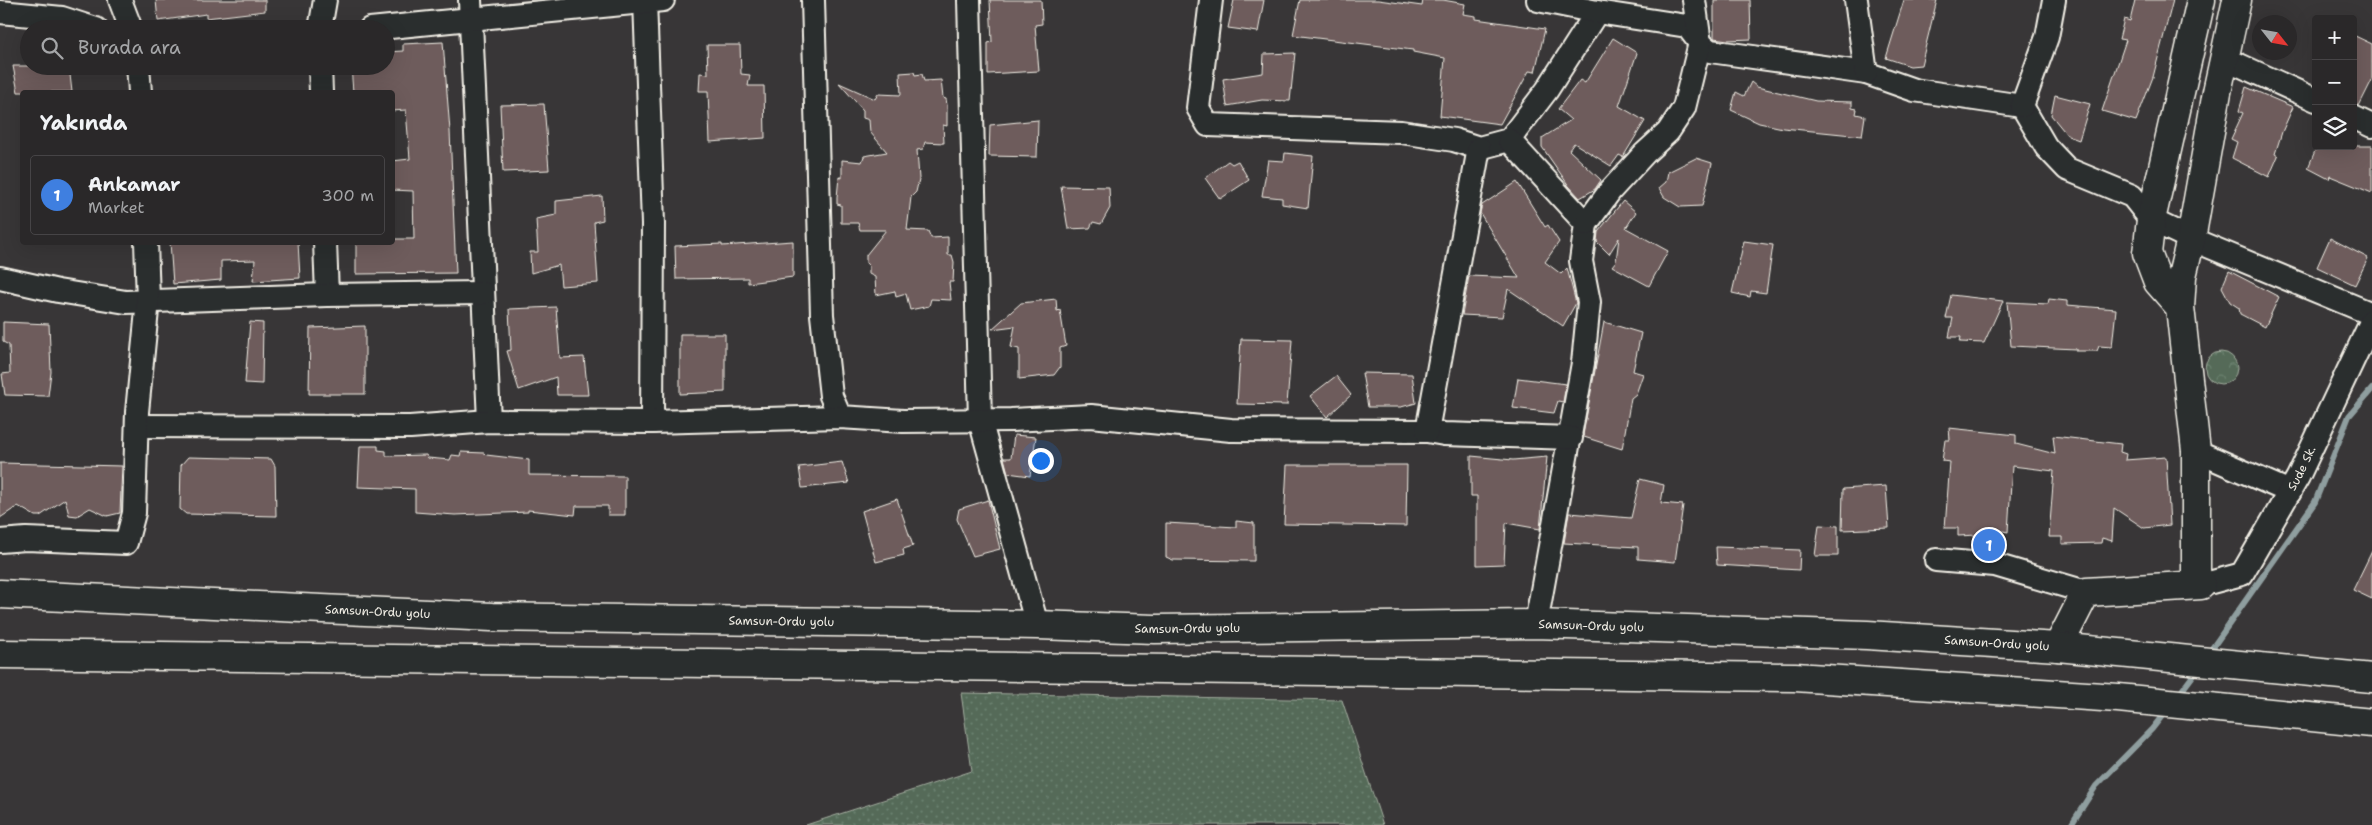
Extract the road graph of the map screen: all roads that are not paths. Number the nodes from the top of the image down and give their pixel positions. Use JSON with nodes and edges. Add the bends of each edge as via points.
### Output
{"nodes":[{"id":1,"x":120,"y":0,"type":"edge"},
{"id":2,"x":325,"y":0,"type":"edge"},
{"id":3,"x":645,"y":0,"type":"edge"},
{"id":4,"x":662,"y":0,"type":"edge"},
{"id":5,"x":813,"y":0,"type":"edge"},
{"id":6,"x":968,"y":0,"type":"edge"},
{"id":7,"x":1211,"y":0,"type":"edge"},
{"id":8,"x":1538,"y":0,"type":"edge"},
{"id":9,"x":1694,"y":0,"type":"edge"},
{"id":10,"x":1856,"y":0,"type":"edge"},
{"id":11,"x":2054,"y":0,"type":"edge"},
{"id":12,"x":2201,"y":0,"type":"edge"},
{"id":13,"x":2237,"y":0,"type":"edge"},
{"id":14,"x":470,"y":10,"type":"edge"},
{"id":15,"x":0,"y":12,"type":"edge"},
{"id":16,"x":1597,"y":12,"type":"junction"},
{"id":17,"x":68,"y":20,"type":"edge"},
{"id":18,"x":128,"y":20,"type":"edge"},
{"id":19,"x":322,"y":20,"type":"edge"},
{"id":20,"x":395,"y":24,"type":"edge"},
{"id":21,"x":1700,"y":43,"type":"junction"},
{"id":22,"x":2224,"y":58,"type":"junction"},
{"id":23,"x":1866,"y":73,"type":"junction"},
{"id":24,"x":139,"y":75,"type":"edge"},
{"id":25,"x":320,"y":75,"type":"edge"},
{"id":26,"x":140,"y":90,"type":"edge"},
{"id":27,"x":321,"y":90,"type":"edge"},
{"id":28,"x":2312,"y":98,"type":"edge"},
{"id":29,"x":2022,"y":106,"type":"junction"},
{"id":30,"x":2357,"y":119,"type":"edge"},
{"id":31,"x":2372,"y":126,"type":"edge"},
{"id":32,"x":1509,"y":140,"type":"junction"},
{"id":33,"x":1480,"y":148,"type":"junction"},
{"id":34,"x":2151,"y":220,"type":"junction"},
{"id":35,"x":1586,"y":224,"type":"junction"},
{"id":36,"x":2191,"y":239,"type":"junction"},
{"id":37,"x":146,"y":245,"type":"edge"},
{"id":38,"x":325,"y":245,"type":"edge"},
{"id":39,"x":0,"y":278,"type":"edge"},
{"id":40,"x":483,"y":294,"type":"junction"},
{"id":41,"x":326,"y":295,"type":"junction"},
{"id":42,"x":148,"y":300,"type":"junction"},
{"id":43,"x":2180,"y":307,"type":"junction"},
{"id":44,"x":2372,"y":314,"type":"edge"},
{"id":45,"x":2372,"y":320,"type":"edge"},
{"id":46,"x":840,"y":417,"type":"junction"},
{"id":47,"x":980,"y":420,"type":"junction"},
{"id":48,"x":489,"y":421,"type":"junction"},
{"id":49,"x":652,"y":422,"type":"junction"},
{"id":50,"x":137,"y":426,"type":"junction"},
{"id":51,"x":1427,"y":431,"type":"junction"},
{"id":52,"x":1571,"y":438,"type":"junction"},
{"id":53,"x":2196,"y":451,"type":"junction"},
{"id":54,"x":2290,"y":492,"type":"junction"},
{"id":55,"x":0,"y":541,"type":"edge"},
{"id":56,"x":1936,"y":560,"type":"dead end"},
{"id":57,"x":2200,"y":585,"type":"junction"},
{"id":58,"x":2086,"y":592,"type":"junction"},
{"id":59,"x":0,"y":594,"type":"edge"},
{"id":60,"x":1536,"y":624,"type":"junction"},
{"id":61,"x":1037,"y":625,"type":"junction"},
{"id":62,"x":2058,"y":647,"type":"junction"},
{"id":63,"x":0,"y":654,"type":"edge"},
{"id":64,"x":2372,"y":678,"type":"edge"},
{"id":65,"x":2372,"y":723,"type":"edge"}],
"edges":[{"from":1,"to":18,"type":"street"},
{"from":2,"to":19,"type":"street"},
{"from":3,"to":4,"type":"street"},
{"from":3,"to":14,"type":"street"},
{"from":3,"to":49,"type":"street","via":[[653,224]]},
{"from":5,"to":46,"type":"street","via":[[822,315],[831,396]]},
{"from":6,"to":47,"type":"street"},
{"from":7,"to":33,"type":"street","via":[[1198,108],[1208,124],[1401,132],[1454,140]]},
{"from":8,"to":16,"type":"street"},
{"from":9,"to":21,"type":"street"},
{"from":10,"to":23,"type":"street"},
{"from":11,"to":29,"type":"street","via":[[2047,37]]},
{"from":12,"to":34,"type":"main road"},
{"from":13,"to":22,"type":"main road"},
{"from":14,"to":20,"type":"street"},
{"from":14,"to":40,"type":"street"},
{"from":15,"to":17,"type":"street"},
{"from":16,"to":21,"type":"street","via":[[1687,26]]},
{"from":16,"to":32,"type":"street","via":[[1547,90]]},
{"from":21,"to":23,"type":"street","via":[[1710,51]]},
{"from":21,"to":35,"type":"street","via":[[1684,108],[1668,132],[1616,185]]},
{"from":22,"to":28,"type":"street"},
{"from":22,"to":36,"type":"main road"},
{"from":23,"to":29,"type":"street","via":[[1914,90]]},
{"from":24,"to":26,"type":"street"},
{"from":25,"to":27,"type":"street"},
{"from":29,"to":34,"type":"street","via":[[2046,147],[2067,168],[2132,196]]},
{"from":30,"to":31,"type":"street"},
{"from":32,"to":33,"type":"street"},
{"from":32,"to":35,"type":"street"},
{"from":33,"to":51,"type":"street"},
{"from":34,"to":36,"type":"street"},
{"from":34,"to":43,"type":"main road","via":[[2147,253],[2158,282]]},
{"from":35,"to":52,"type":"street","via":[[1581,261],[1590,302]]},
{"from":36,"to":43,"type":"main road","via":[[2182,276]]},
{"from":36,"to":44,"type":"street"},
{"from":37,"to":42,"type":"street"},
{"from":38,"to":41,"type":"street"},
{"from":39,"to":42,"type":"street","via":[[126,302]]},
{"from":40,"to":41,"type":"street"},
{"from":40,"to":48,"type":"street"},
{"from":41,"to":42,"type":"street"},
{"from":42,"to":50,"type":"street"},
{"from":43,"to":53,"type":"main road"},
{"from":45,"to":54,"type":"street","name":"Sude Sk."},
{"from":46,"to":47,"type":"street"},
{"from":46,"to":49,"type":"street"},
{"from":47,"to":51,"type":"street","via":[[1091,416],[1231,430]]},
{"from":47,"to":61,"type":"street"},
{"from":48,"to":49,"type":"street"},
{"from":48,"to":50,"type":"street","via":[[410,427]]},
{"from":50,"to":55,"type":"street","via":[[134,513],[126,542]]},
{"from":51,"to":52,"type":"street"},
{"from":52,"to":60,"type":"street"},
{"from":53,"to":54,"type":"street"},
{"from":53,"to":57,"type":"main road","via":[[2196,573]]},
{"from":54,"to":57,"type":"street","name":"Sude Sk.","via":[[2242,574]]},
{"from":56,"to":58,"type":"street","via":[[1995,565]]},
{"from":57,"to":58,"type":"main road"},
{"from":58,"to":62,"type":"main road"},
{"from":59,"to":61,"type":"main road","name":"Samsun-Ordu yolu","via":[[492,617]]},
{"from":60,"to":61,"type":"main road","name":"Samsun-Ordu yolu","via":[[1155,630]]},
{"from":60,"to":62,"type":"main road","name":"Samsun-Ordu yolu","via":[[1867,635]]},
{"from":62,"to":64,"type":"main road","name":"Samsun-Ordu yolu"},
{"from":63,"to":65,"type":"main road","via":[[1795,676],[2118,698]]}]}
